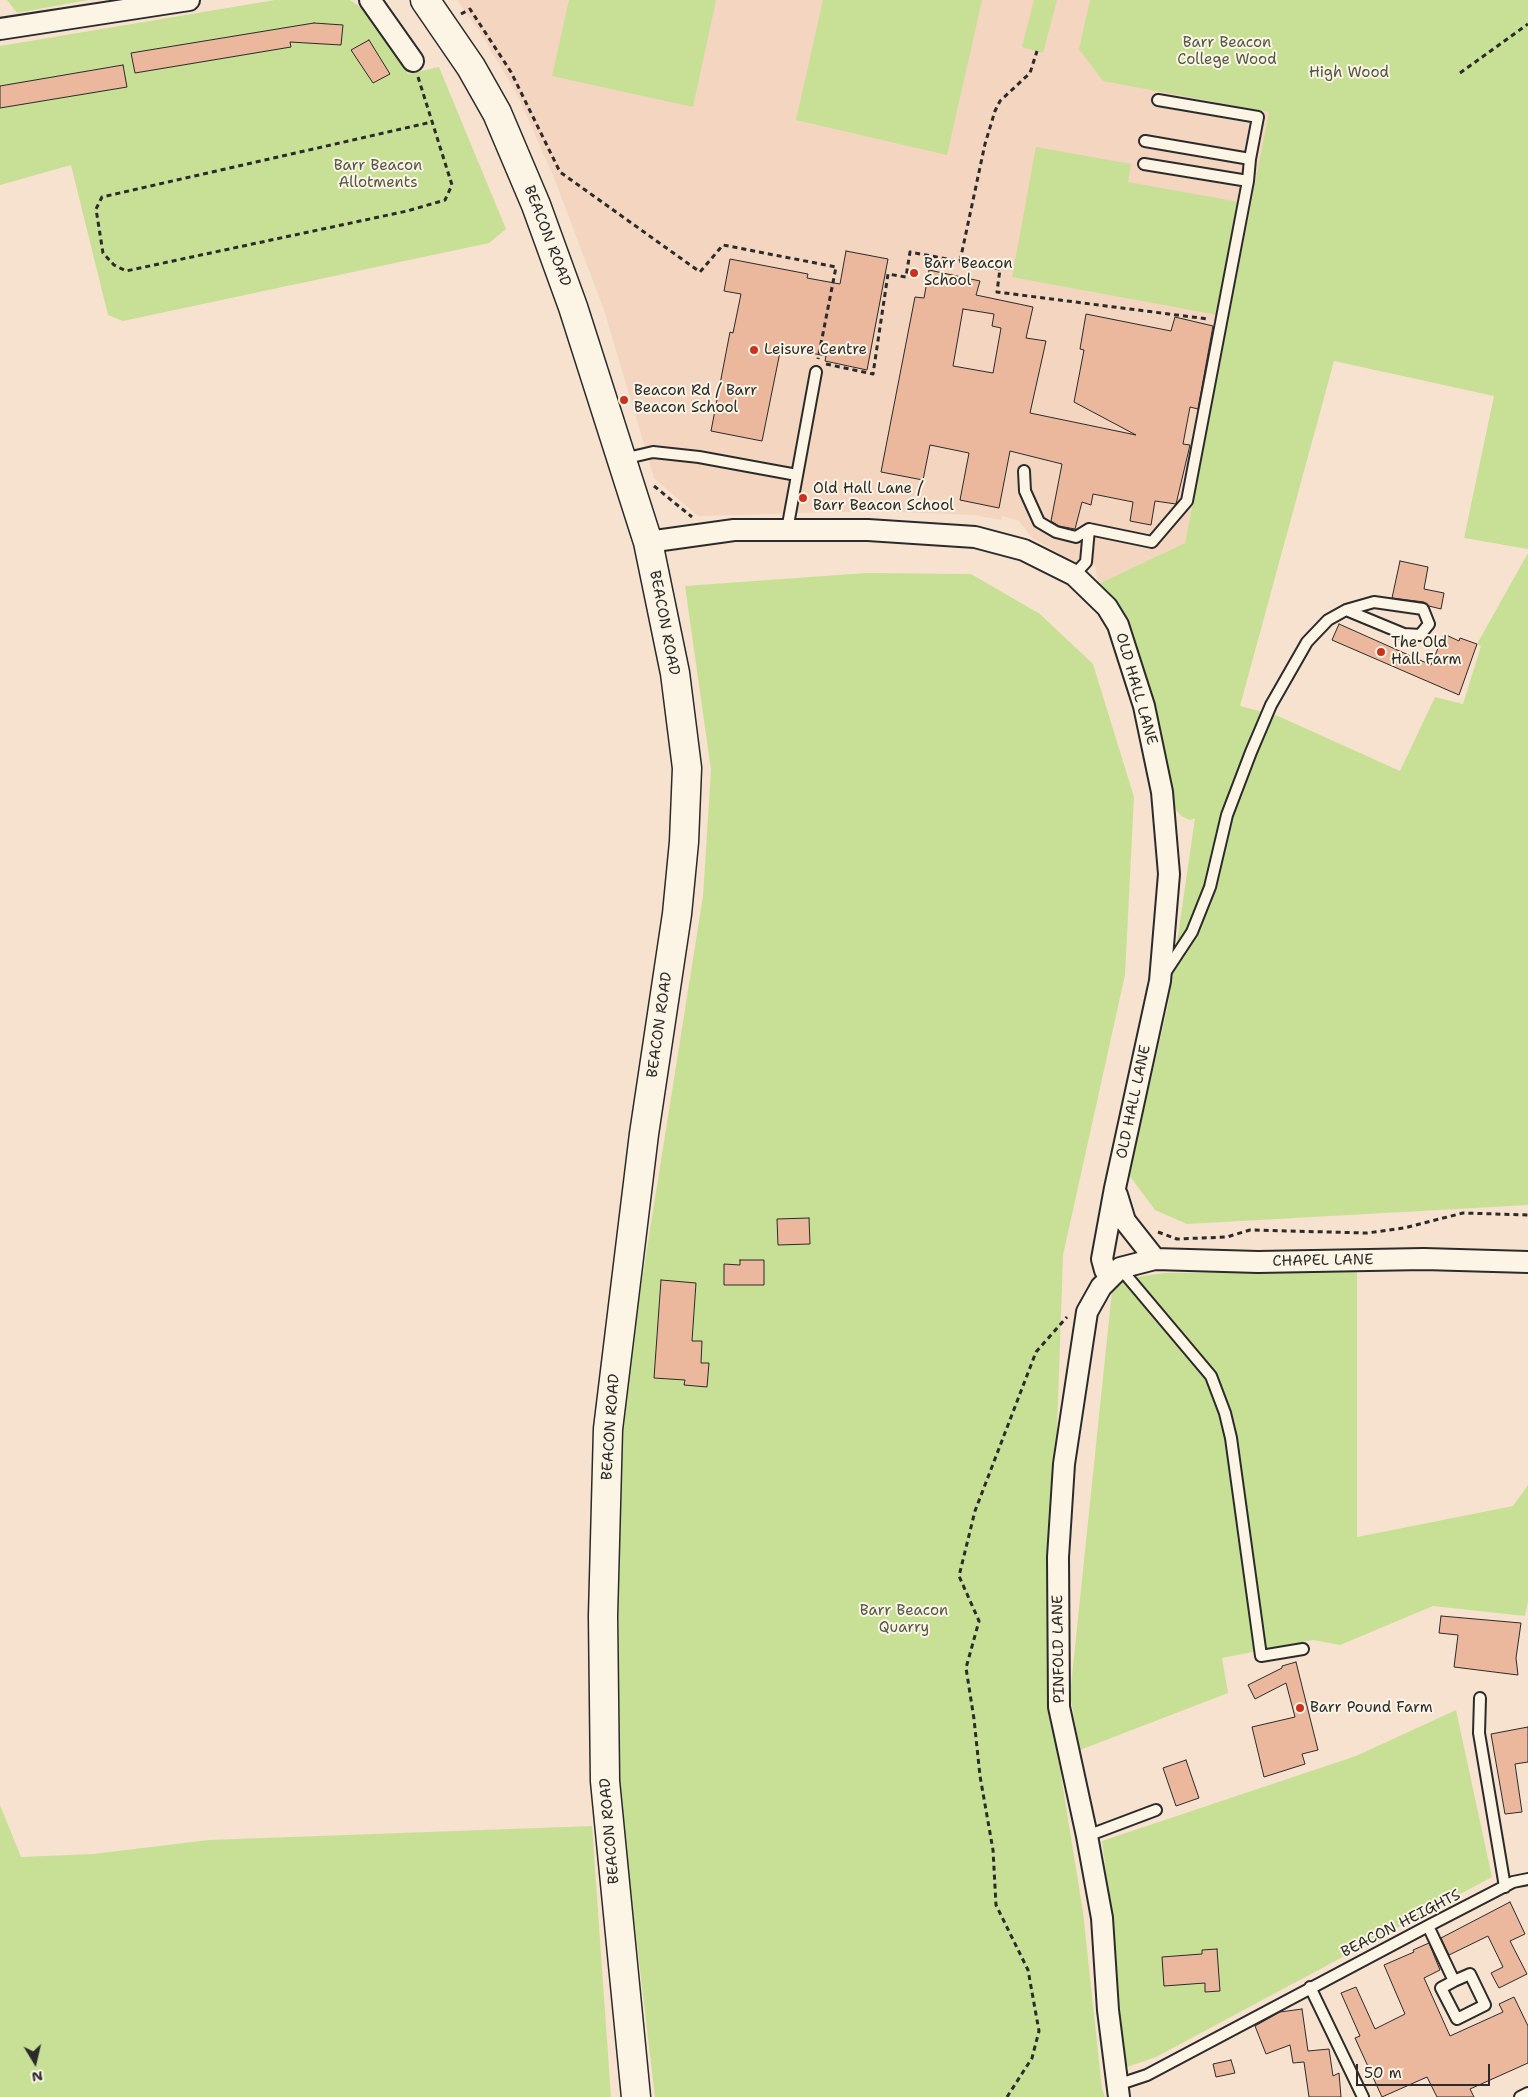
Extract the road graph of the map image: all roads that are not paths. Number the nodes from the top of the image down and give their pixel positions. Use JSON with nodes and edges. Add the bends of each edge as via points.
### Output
{"nodes":[{"id":1,"x":189,"y":0,"type":"edge"},
{"id":2,"x":370,"y":0,"type":"edge"},
{"id":3,"x":425,"y":0,"type":"edge"},
{"id":4,"x":0,"y":29,"type":"edge"},
{"id":5,"x":413,"y":61,"type":"road end"},
{"id":6,"x":1158,"y":100,"type":"dead end"},
{"id":7,"x":1145,"y":141,"type":"dead end"},
{"id":8,"x":1250,"y":159,"type":"junction"},
{"id":9,"x":1144,"y":164,"type":"dead end"},
{"id":10,"x":1248,"y":181,"type":"junction"},
{"id":11,"x":816,"y":372,"type":"dead end"},
{"id":12,"x":634,"y":457,"type":"junction"},
{"id":13,"x":1024,"y":470,"type":"dead end"},
{"id":14,"x":797,"y":475,"type":"junction"},
{"id":15,"x":1089,"y":529,"type":"junction"},
{"id":16,"x":787,"y":530,"type":"junction"},
{"id":17,"x":648,"y":542,"type":"junction"},
{"id":18,"x":1074,"y":575,"type":"junction"},
{"id":19,"x":1346,"y":610,"type":"junction"},
{"id":20,"x":1160,"y":980,"type":"junction"},
{"id":21,"x":1115,"y":1188,"type":"junction"},
{"id":22,"x":1155,"y":1259,"type":"junction"},
{"id":23,"x":1528,"y":1262,"type":"edge"},
{"id":24,"x":1115,"y":1272,"type":"junction"},
{"id":25,"x":1303,"y":1648,"type":"dead end"},
{"id":26,"x":1480,"y":1698,"type":"dead end"},
{"id":27,"x":1156,"y":1810,"type":"dead end"},
{"id":28,"x":1087,"y":1836,"type":"junction"},
{"id":29,"x":1528,"y":1879,"type":"edge"},
{"id":30,"x":1505,"y":1887,"type":"junction"},
{"id":31,"x":1428,"y":1926,"type":"junction"},
{"id":32,"x":1454,"y":1981,"type":"junction"},
{"id":33,"x":1310,"y":1987,"type":"junction"},
{"id":34,"x":1118,"y":2091,"type":"edge"},
{"id":35,"x":1528,"y":2093,"type":"edge"},
{"id":36,"x":636,"y":2097,"type":"edge"},
{"id":37,"x":1363,"y":2097,"type":"edge"},
{"id":38,"x":1520,"y":2097,"type":"edge"}],
"edges":[{"from":1,"to":4,"type":"street"},
{"from":2,"to":5,"type":"street"},
{"from":3,"to":12,"type":"main road","name":"BEACON ROAD","via":[[471,67],[501,122]]},
{"from":6,"to":8,"type":"lane","via":[[1258,117]]},
{"from":7,"to":8,"type":"lane"},
{"from":8,"to":10,"type":"lane"},
{"from":9,"to":10,"type":"lane"},
{"from":10,"to":15,"type":"lane","via":[[1187,501],[1152,542]]},
{"from":11,"to":14,"type":"lane"},
{"from":12,"to":14,"type":"lane","via":[[653,452],[699,457]]},
{"from":12,"to":17,"type":"main road","name":"BEACON ROAD"},
{"from":13,"to":15,"type":"lane","via":[[1025,491],[1039,522],[1056,532],[1076,537]]},
{"from":14,"to":16,"type":"lane"},
{"from":15,"to":18,"type":"lane","via":[[1086,562]]},
{"from":16,"to":17,"type":"street","name":"OLD HALL LANE","via":[[734,530]]},
{"from":16,"to":18,"type":"street","name":"OLD HALL LANE","via":[[868,530],[974,537],[1024,550]]},
{"from":17,"to":36,"type":"main road","name":"BEACON ROAD","via":[[675,673],[686,768],[684,842],[677,914],[644,1134],[608,1429],[603,1616],[605,1781]]},
{"from":18,"to":20,"type":"street","name":"OLD HALL LANE","via":[[1107,607],[1118,625],[1144,706],[1162,792],[1169,874]]},
{"from":19,"to":19,"type":"lane","via":[[1374,602],[1423,609],[1429,624],[1420,635],[1404,634]]},
{"from":19,"to":20,"type":"lane","via":[[1328,620],[1307,642],[1271,705],[1227,815],[1210,887],[1192,932]]},
{"from":20,"to":21,"type":"street","name":"OLD HALL LANE"},
{"from":21,"to":22,"type":"street","name":"OLD HALL LANE","via":[[1125,1221]]},
{"from":21,"to":24,"type":"street","name":"OLD HALL LANE","via":[[1102,1259],[1105,1270]]},
{"from":22,"to":23,"type":"street","name":"CHAPEL LANE"},
{"from":22,"to":24,"type":"street","name":"CHAPEL LANE"},
{"from":24,"to":25,"type":"lane","via":[[1211,1376],[1231,1438],[1261,1656]]},
{"from":24,"to":28,"type":"street","name":"PINFOLD LANE","via":[[1101,1287],[1087,1312],[1064,1464],[1058,1556],[1059,1707]]},
{"from":26,"to":30,"type":"lane","via":[[1479,1732]]},
{"from":27,"to":28,"type":"lane"},
{"from":28,"to":34,"type":"street","name":"PINFOLD LANE","via":[[1102,1918]]},
{"from":29,"to":30,"type":"lane","name":"BEACON HEIGHTS"},
{"from":30,"to":31,"type":"lane","name":"BEACON HEIGHTS"},
{"from":31,"to":32,"type":"lane"},
{"from":31,"to":33,"type":"lane","name":"BEACON HEIGHTS"},
{"from":32,"to":32,"type":"lane","via":[[1470,1974],[1485,2005],[1457,2019],[1441,1988]]},
{"from":33,"to":34,"type":"lane","name":"BEACON HEIGHTS"},
{"from":33,"to":37,"type":"lane"},
{"from":35,"to":38,"type":"lane"}]}
